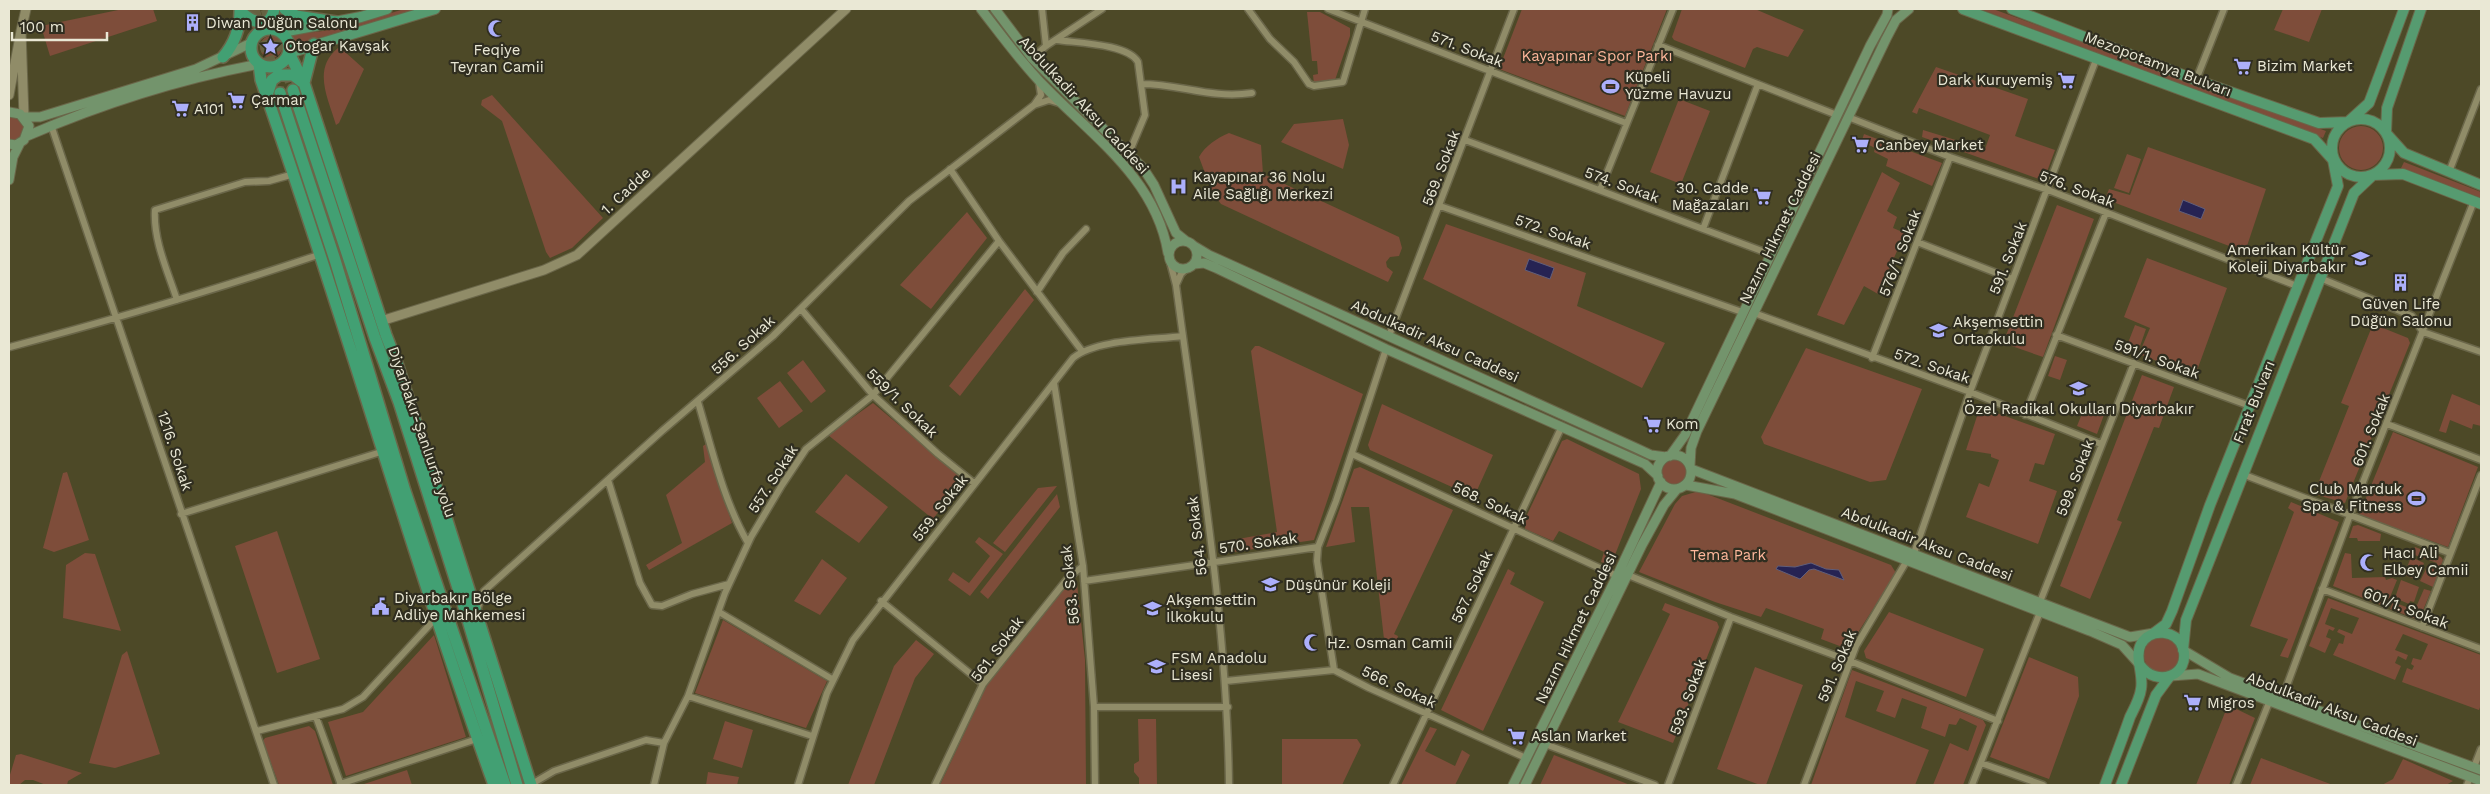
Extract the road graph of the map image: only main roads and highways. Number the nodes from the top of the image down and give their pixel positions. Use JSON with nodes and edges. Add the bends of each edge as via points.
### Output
{"nodes":[{"id":1,"x":275,"y":9,"type":"edge"},
{"id":2,"x":285,"y":9,"type":"edge"},
{"id":3,"x":386,"y":9,"type":"edge"},
{"id":4,"x":435,"y":9,"type":"edge"},
{"id":5,"x":981,"y":9,"type":"edge"},
{"id":6,"x":995,"y":9,"type":"edge"},
{"id":7,"x":1888,"y":9,"type":"edge"},
{"id":8,"x":1909,"y":9,"type":"edge"},
{"id":9,"x":1963,"y":9,"type":"edge"},
{"id":10,"x":2012,"y":9,"type":"edge"},
{"id":11,"x":2404,"y":9,"type":"edge"},
{"id":12,"x":2421,"y":9,"type":"edge"},
{"id":13,"x":240,"y":10,"type":"edge"},
{"id":14,"x":336,"y":22,"type":"junction"},
{"id":15,"x":282,"y":32,"type":"junction"},
{"id":16,"x":251,"y":43,"type":"junction"},
{"id":17,"x":314,"y":44,"type":"junction"},
{"id":18,"x":289,"y":53,"type":"junction"},
{"id":19,"x":223,"y":57,"type":"junction"},
{"id":20,"x":259,"y":64,"type":"junction"},
{"id":21,"x":304,"y":83,"type":"junction"},
{"id":22,"x":292,"y":90,"type":"tunnel mouth"},
{"id":23,"x":280,"y":92,"type":"tunnel mouth"},
{"id":24,"x":267,"y":95,"type":"junction"},
{"id":25,"x":9,"y":112,"type":"edge"},
{"id":26,"x":24,"y":117,"type":"junction"},
{"id":27,"x":2348,"y":122,"type":"junction"},
{"id":28,"x":2386,"y":133,"type":"junction"},
{"id":29,"x":23,"y":139,"type":"junction"},
{"id":30,"x":9,"y":144,"type":"edge"},
{"id":31,"x":2333,"y":160,"type":"junction"},
{"id":32,"x":2373,"y":175,"type":"junction"},
{"id":33,"x":9,"y":180,"type":"edge"},
{"id":34,"x":2481,"y":185,"type":"edge"},
{"id":35,"x":2478,"y":203,"type":"edge"},
{"id":36,"x":1190,"y":243,"type":"junction"},
{"id":37,"x":1169,"y":258,"type":"junction"},
{"id":38,"x":1190,"y":266,"type":"junction"},
{"id":39,"x":355,"y":323,"type":"junction"},
{"id":40,"x":374,"y":420,"type":"junction"},
{"id":41,"x":408,"y":430,"type":"junction"},
{"id":42,"x":1668,"y":456,"type":"junction"},
{"id":43,"x":1691,"y":467,"type":"junction"},
{"id":44,"x":1659,"y":479,"type":"junction"},
{"id":45,"x":1682,"y":487,"type":"junction"},
{"id":46,"x":439,"y":498,"type":"junction"},
{"id":47,"x":410,"y":537,"type":"junction"},
{"id":48,"x":442,"y":595,"type":"junction"},
{"id":49,"x":481,"y":631,"type":"junction"},
{"id":50,"x":2154,"y":633,"type":"junction"},
{"id":51,"x":2183,"y":650,"type":"junction"},
{"id":52,"x":2140,"y":665,"type":"junction"},
{"id":53,"x":2170,"y":676,"type":"junction"},
{"id":54,"x":508,"y":756,"type":"junction"},
{"id":55,"x":2478,"y":768,"type":"edge"},
{"id":56,"x":2468,"y":781,"type":"edge"},
{"id":57,"x":2481,"y":781,"type":"edge"},
{"id":58,"x":494,"y":785,"type":"edge"},
{"id":59,"x":505,"y":785,"type":"edge"},
{"id":60,"x":517,"y":785,"type":"edge"},
{"id":61,"x":530,"y":785,"type":"edge"},
{"id":62,"x":1513,"y":785,"type":"edge"},
{"id":63,"x":1525,"y":785,"type":"edge"},
{"id":64,"x":2105,"y":785,"type":"edge"},
{"id":65,"x":2121,"y":785,"type":"edge"}],
"edges":[{"from":1,"to":13,"type":"highway","via":[[268,20],[260,23],[250,20]]},
{"from":1,"to":15,"type":"highway"},
{"from":2,"to":14,"type":"highway","via":[[296,16]]},
{"from":3,"to":14,"type":"main road"},
{"from":4,"to":17,"type":"main road"},
{"from":5,"to":37,"type":"main road","name":"Abdulkadir Aksu Caddesi","via":[[1038,79],[1140,184],[1166,238]]},
{"from":6,"to":36,"type":"main road","name":"Abdulkadir Aksu Caddesi","via":[[1032,58],[1129,153],[1154,185],[1176,233]]},
{"from":7,"to":42,"type":"main road","name":"Nazım Hikmet Caddesi","via":[[1685,435]]},
{"from":8,"to":43,"type":"main road","name":"Nazım Hikmet Caddesi","via":[[1896,20],[1697,431],[1691,448]]},
{"from":9,"to":31,"type":"main road","name":"Mezopotamya Bulvarı","via":[[2314,139]]},
{"from":10,"to":27,"type":"main road","name":"Mezopotamya Bulvarı","via":[[2196,80],[2319,123]]},
{"from":11,"to":27,"type":"main road","via":[[2369,103]]},
{"from":12,"to":28,"type":"main road","via":[[2387,108]]},
{"from":13,"to":16,"type":"highway"},
{"from":13,"to":19,"type":"highway","via":[[236,37]]},
{"from":14,"to":15,"type":"main road"},
{"from":15,"to":16,"type":"highway","via":[[270,28],[264,30]]},
{"from":15,"to":18,"type":"highway","via":[[289,42]]},
{"from":16,"to":19,"type":"main road"},
{"from":16,"to":20,"type":"highway","via":[[252,55]]},
{"from":17,"to":18,"type":"main road"},
{"from":17,"to":21,"type":"highway"},
{"from":18,"to":20,"type":"highway","via":[[287,59],[277,66]]},
{"from":18,"to":21,"type":"highway"},
{"from":19,"to":26,"type":"main road","via":[[196,69],[40,116]]},
{"from":20,"to":24,"type":"highway"},
{"from":20,"to":29,"type":"main road","via":[[185,80],[51,125]]},
{"from":21,"to":24,"type":"highway","via":[[292,75],[279,74],[272,80]]},
{"from":21,"to":46,"type":"highway"},
{"from":22,"to":41,"type":"highway","name":"Diyarbakır-Şanlıurfa yolu"},
{"from":23,"to":39,"type":"highway","name":"Diyarbakır-Şanlıurfa yolu"},
{"from":24,"to":40,"type":"highway"},
{"from":25,"to":26,"type":"main road"},
{"from":26,"to":29,"type":"main road","via":[[29,126]]},
{"from":27,"to":28,"type":"main road","via":[[2365,119]]},
{"from":27,"to":31,"type":"main road","via":[[2335,134]]},
{"from":28,"to":32,"type":"main road","via":[[2390,152],[2381,170]]},
{"from":28,"to":34,"type":"main road","via":[[2404,153]]},
{"from":29,"to":30,"type":"main road"},
{"from":29,"to":33,"type":"main road","via":[[13,156]]},
{"from":31,"to":32,"type":"main road","via":[[2346,174],[2364,178]]},
{"from":31,"to":50,"type":"main road","name":"Fırat Bulvarı","via":[[2338,186],[2172,611],[2166,624]]},
{"from":32,"to":35,"type":"main road","via":[[2403,174]]},
{"from":32,"to":51,"type":"main road","name":"Fırat Bulvarı","via":[[2354,193],[2186,620]]},
{"from":36,"to":37,"type":"main road","via":[[1176,242]]},
{"from":36,"to":38,"type":"main road","via":[[1197,255]]},
{"from":36,"to":42,"type":"main road","name":"Abdulkadir Aksu Caddesi","via":[[1209,255],[1652,455]]},
{"from":37,"to":38,"type":"main road","via":[[1177,268]]},
{"from":38,"to":44,"type":"main road","name":"Abdulkadir Aksu Caddesi","via":[[1204,263],[1216,268],[1386,349],[1645,464]]},
{"from":39,"to":40,"type":"highway"},
{"from":39,"to":48,"type":"highway","name":"Diyarbakır-Şanlıurfa yolu","via":[[406,491]]},
{"from":40,"to":47,"type":"highway"},
{"from":41,"to":46,"type":"highway"},
{"from":41,"to":54,"type":"highway","name":"Diyarbakır-Şanlıurfa yolu"},
{"from":42,"to":43,"type":"main road","via":[[1680,456]]},
{"from":42,"to":44,"type":"main road","via":[[1659,465]]},
{"from":43,"to":45,"type":"main road","via":[[1691,474]]},
{"from":43,"to":50,"type":"main road","name":"Abdulkadir Aksu Caddesi","via":[[2130,637]]},
{"from":44,"to":45,"type":"main road","via":[[1671,489]]},
{"from":44,"to":62,"type":"main road","name":"Nazım Hikmet Caddesi","via":[[1618,576]]},
{"from":45,"to":52,"type":"main road","name":"Abdulkadir Aksu Caddesi","via":[[1736,494],[2040,612],[2122,645]]},
{"from":45,"to":63,"type":"main road","name":"Nazım Hikmet Caddesi","via":[[1664,505],[1653,524]]},
{"from":46,"to":49,"type":"highway","via":[[477,610]]},
{"from":47,"to":48,"type":"highway"},
{"from":47,"to":58,"type":"highway"},
{"from":48,"to":59,"type":"highway","name":"Diyarbakır-Şanlıurfa yolu"},
{"from":49,"to":54,"type":"highway"},
{"from":49,"to":61,"type":"highway"},
{"from":50,"to":51,"type":"main road","via":[[2169,633],[2176,637]]},
{"from":50,"to":52,"type":"main road","via":[[2147,637],[2139,650]]},
{"from":51,"to":53,"type":"main road","via":[[2183,662]]},
{"from":51,"to":55,"type":"main road","name":"Abdulkadir Aksu Caddesi","via":[[2230,678]]},
{"from":52,"to":53,"type":"main road","via":[[2150,675]]},
{"from":52,"to":64,"type":"main road","via":[[2141,689]]},
{"from":53,"to":56,"type":"main road","name":"Abdulkadir Aksu Caddesi","via":[[2198,674]]},
{"from":53,"to":65,"type":"main road","via":[[2156,696]]},
{"from":54,"to":60,"type":"highway","name":"Diyarbakır-Şanlıurfa yolu"},
{"from":56,"to":57,"type":"main road","name":"Abdulkadir Aksu Caddesi"}]}
